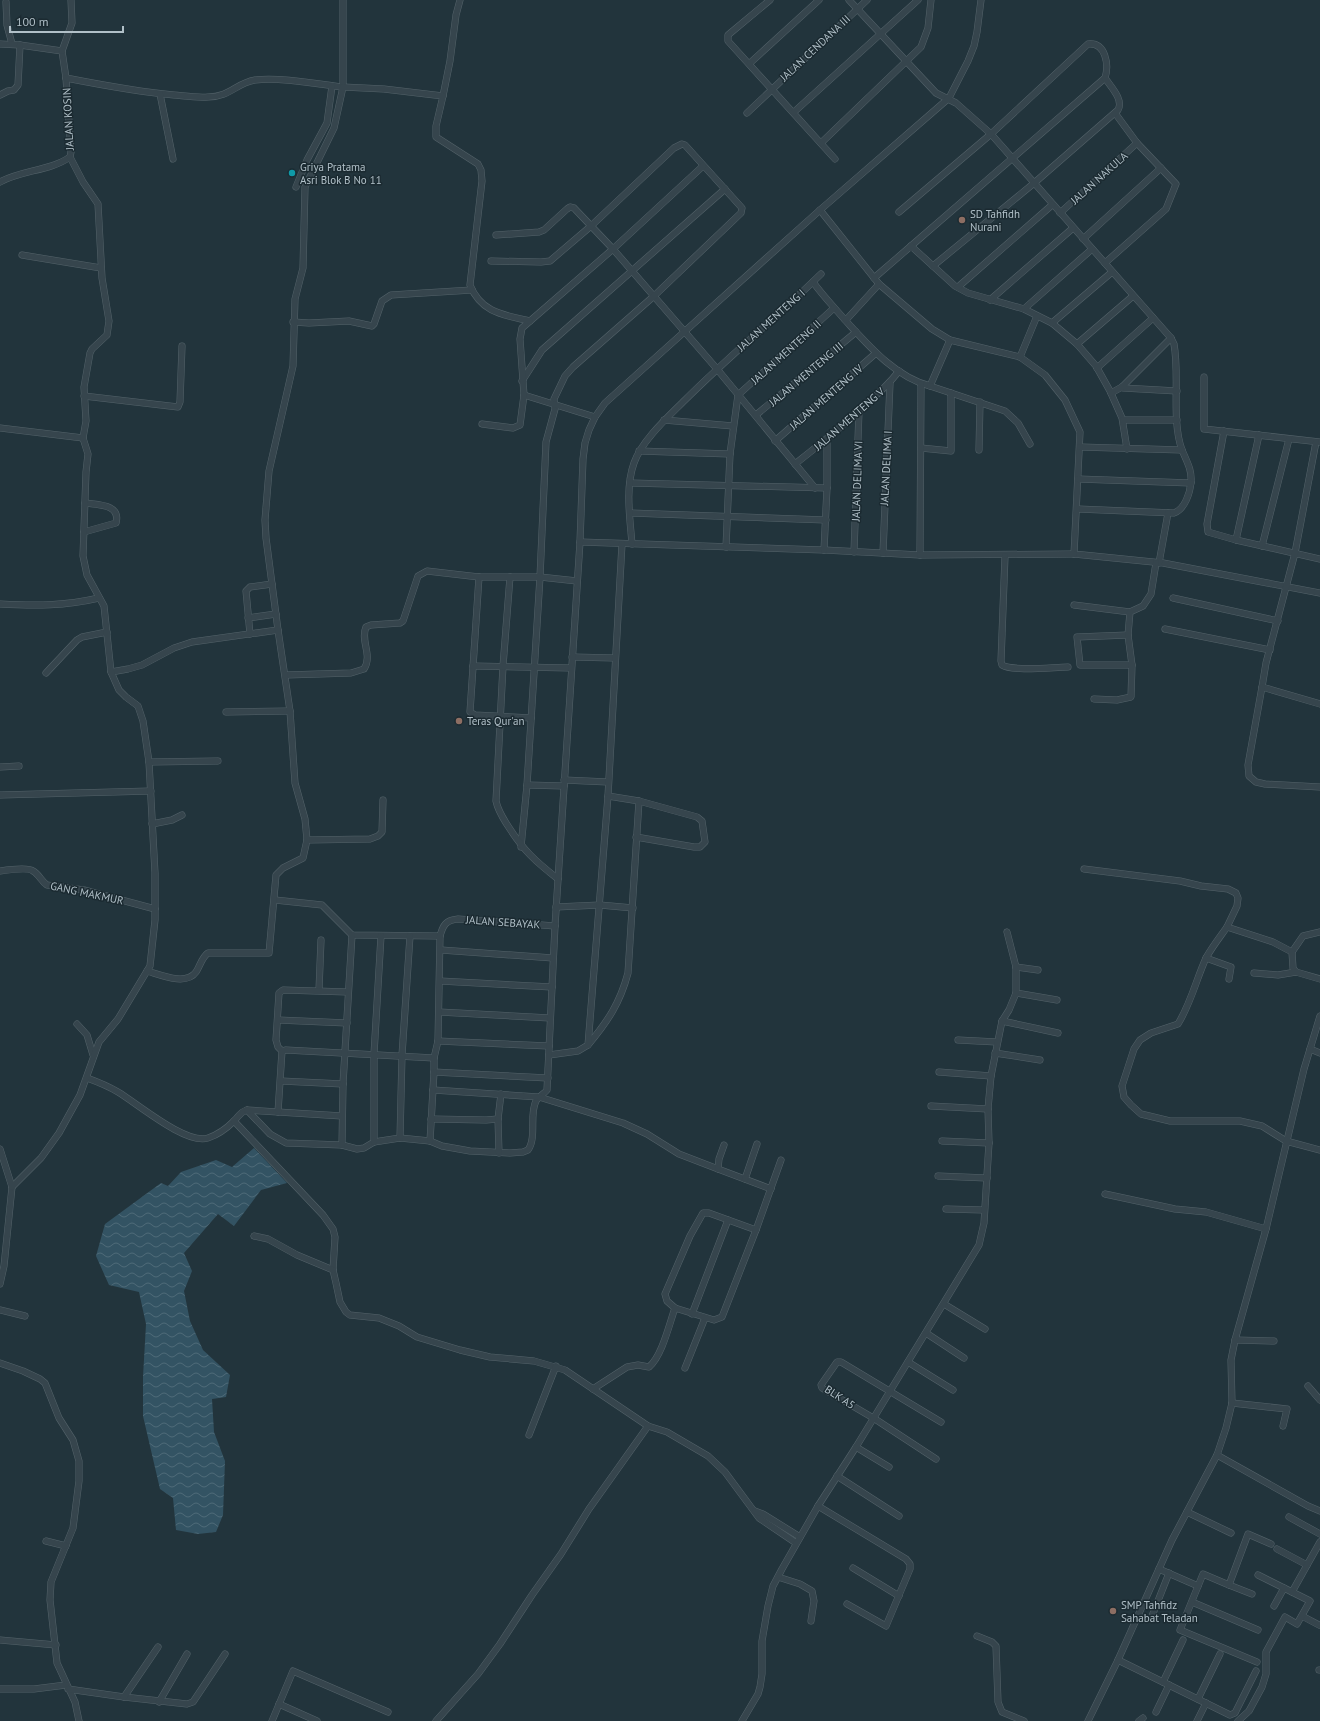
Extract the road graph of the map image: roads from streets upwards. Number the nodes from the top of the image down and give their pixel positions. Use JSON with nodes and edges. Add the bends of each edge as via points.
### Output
{"nodes":[{"id":1,"x":71,"y":0,"type":"edge"},
{"id":2,"x":343,"y":0,"type":"edge"},
{"id":3,"x":460,"y":0,"type":"edge"},
{"id":4,"x":770,"y":0,"type":"edge"},
{"id":5,"x":819,"y":0,"type":"edge"},
{"id":6,"x":849,"y":0,"type":"edge"},
{"id":7,"x":867,"y":0,"type":"edge"},
{"id":8,"x":918,"y":0,"type":"edge"},
{"id":9,"x":931,"y":0,"type":"edge"},
{"id":10,"x":981,"y":0,"type":"edge"},
{"id":11,"x":6,"y":2,"type":"dead end"},
{"id":12,"x":857,"y":8,"type":"junction"},
{"id":13,"x":882,"y":34,"type":"junction"},
{"id":14,"x":0,"y":44,"type":"edge"},
{"id":15,"x":12,"y":44,"type":"junction"},
{"id":16,"x":20,"y":45,"type":"junction"},
{"id":17,"x":62,"y":51,"type":"junction"},
{"id":18,"x":907,"y":61,"type":"junction"},
{"id":19,"x":750,"y":63,"type":"junction"},
{"id":20,"x":66,"y":78,"type":"junction"},
{"id":21,"x":1105,"y":78,"type":"junction"},
{"id":22,"x":332,"y":86,"type":"junction"},
{"id":23,"x":343,"y":87,"type":"junction"},
{"id":24,"x":772,"y":88,"type":"junction"},
{"id":25,"x":160,"y":94,"type":"junction"},
{"id":26,"x":0,"y":95,"type":"edge"},
{"id":27,"x":443,"y":96,"type":"junction"},
{"id":28,"x":949,"y":98,"type":"junction"},
{"id":29,"x":794,"y":112,"type":"junction"},
{"id":30,"x":747,"y":113,"type":"dead end"},
{"id":31,"x":1115,"y":113,"type":"junction"},
{"id":32,"x":991,"y":134,"type":"junction"},
{"id":33,"x":821,"y":143,"type":"junction"},
{"id":34,"x":1137,"y":143,"type":"junction"},
{"id":35,"x":70,"y":157,"type":"junction"},
{"id":36,"x":1011,"y":158,"type":"junction"},
{"id":37,"x":174,"y":159,"type":"dead end"},
{"id":38,"x":835,"y":159,"type":"dead end"},
{"id":39,"x":703,"y":166,"type":"junction"},
{"id":40,"x":1160,"y":168,"type":"junction"},
{"id":41,"x":0,"y":182,"type":"edge"},
{"id":42,"x":1033,"y":184,"type":"junction"},
{"id":43,"x":296,"y":187,"type":"dead end"},
{"id":44,"x":725,"y":189,"type":"junction"},
{"id":45,"x":1052,"y":205,"type":"junction"},
{"id":46,"x":820,"y":210,"type":"junction"},
{"id":47,"x":899,"y":212,"type":"dead end"},
{"id":48,"x":1060,"y":213,"type":"junction"},
{"id":49,"x":591,"y":226,"type":"junction"},
{"id":50,"x":1073,"y":228,"type":"junction"},
{"id":51,"x":496,"y":235,"type":"dead end"},
{"id":52,"x":1083,"y":239,"type":"junction"},
{"id":53,"x":911,"y":246,"type":"junction"},
{"id":54,"x":612,"y":249,"type":"junction"},
{"id":55,"x":1092,"y":249,"type":"junction"},
{"id":56,"x":22,"y":255,"type":"dead end"},
{"id":57,"x":491,"y":261,"type":"dead end"},
{"id":58,"x":1105,"y":263,"type":"junction"},
{"id":59,"x":933,"y":266,"type":"junction"},
{"id":60,"x":101,"y":268,"type":"junction"},
{"id":61,"x":631,"y":271,"type":"junction"},
{"id":62,"x":1112,"y":272,"type":"junction"},
{"id":63,"x":821,"y":274,"type":"dead end"},
{"id":64,"x":874,"y":278,"type":"junction"},
{"id":65,"x":813,"y":282,"type":"junction"},
{"id":66,"x":879,"y":284,"type":"junction"},
{"id":67,"x":958,"y":288,"type":"junction"},
{"id":68,"x":472,"y":290,"type":"junction"},
{"id":69,"x":654,"y":296,"type":"junction"},
{"id":70,"x":1133,"y":296,"type":"junction"},
{"id":71,"x":990,"y":300,"type":"junction"},
{"id":72,"x":834,"y":308,"type":"junction"},
{"id":73,"x":1024,"y":309,"type":"junction"},
{"id":74,"x":1037,"y":316,"type":"junction"},
{"id":75,"x":1153,"y":318,"type":"junction"},
{"id":76,"x":846,"y":320,"type":"junction"},
{"id":77,"x":530,"y":321,"type":"junction"},
{"id":78,"x":294,"y":322,"type":"junction"},
{"id":79,"x":1052,"y":323,"type":"junction"},
{"id":80,"x":684,"y":331,"type":"junction"},
{"id":81,"x":856,"y":332,"type":"junction"},
{"id":82,"x":1170,"y":338,"type":"junction"},
{"id":83,"x":950,"y":340,"type":"junction"},
{"id":84,"x":1077,"y":344,"type":"junction"},
{"id":85,"x":182,"y":346,"type":"dead end"},
{"id":86,"x":876,"y":353,"type":"junction"},
{"id":87,"x":1020,"y":357,"type":"junction"},
{"id":88,"x":718,"y":368,"type":"junction"},
{"id":89,"x":1097,"y":368,"type":"junction"},
{"id":90,"x":899,"y":371,"type":"junction"},
{"id":91,"x":1204,"y":377,"type":"dead end"},
{"id":92,"x":522,"y":382,"type":"junction"},
{"id":93,"x":890,"y":383,"type":"junction"},
{"id":94,"x":922,"y":384,"type":"junction"},
{"id":95,"x":930,"y":386,"type":"junction"},
{"id":96,"x":1122,"y":387,"type":"junction"},
{"id":97,"x":1177,"y":391,"type":"junction"},
{"id":98,"x":951,"y":393,"type":"junction"},
{"id":99,"x":1111,"y":393,"type":"junction"},
{"id":100,"x":524,"y":395,"type":"junction"},
{"id":101,"x":738,"y":395,"type":"junction"},
{"id":102,"x":84,"y":396,"type":"junction"},
{"id":103,"x":980,"y":402,"type":"junction"},
{"id":104,"x":555,"y":405,"type":"junction"},
{"id":105,"x":860,"y":411,"type":"junction"},
{"id":106,"x":756,"y":415,"type":"junction"},
{"id":107,"x":595,"y":417,"type":"junction"},
{"id":108,"x":664,"y":420,"type":"junction"},
{"id":109,"x":1122,"y":420,"type":"junction"},
{"id":110,"x":1177,"y":420,"type":"junction"},
{"id":111,"x":482,"y":424,"type":"dead end"},
{"id":112,"x":733,"y":426,"type":"junction"},
{"id":113,"x":0,"y":428,"type":"edge"},
{"id":114,"x":1224,"y":431,"type":"junction"},
{"id":115,"x":1258,"y":435,"type":"junction"},
{"id":116,"x":83,"y":438,"type":"junction"},
{"id":117,"x":1289,"y":439,"type":"junction"},
{"id":118,"x":827,"y":440,"type":"junction"},
{"id":119,"x":775,"y":441,"type":"junction"},
{"id":120,"x":1318,"y":442,"type":"edge"},
{"id":121,"x":1030,"y":444,"type":"dead end"},
{"id":122,"x":1080,"y":447,"type":"junction"},
{"id":123,"x":921,"y":448,"type":"junction"},
{"id":124,"x":1127,"y":449,"type":"junction"},
{"id":125,"x":979,"y":450,"type":"dead end"},
{"id":126,"x":1182,"y":450,"type":"junction"},
{"id":127,"x":639,"y":451,"type":"junction"},
{"id":128,"x":730,"y":454,"type":"junction"},
{"id":129,"x":795,"y":464,"type":"junction"},
{"id":130,"x":1078,"y":479,"type":"junction"},
{"id":131,"x":630,"y":483,"type":"junction"},
{"id":132,"x":1191,"y":483,"type":"junction"},
{"id":133,"x":729,"y":486,"type":"junction"},
{"id":134,"x":815,"y":488,"type":"junction"},
{"id":135,"x":827,"y":488,"type":"junction"},
{"id":136,"x":85,"y":503,"type":"junction"},
{"id":137,"x":1078,"y":509,"type":"junction"},
{"id":138,"x":1168,"y":513,"type":"junction"},
{"id":139,"x":630,"y":514,"type":"junction"},
{"id":140,"x":729,"y":518,"type":"junction"},
{"id":141,"x":826,"y":520,"type":"junction"},
{"id":142,"x":84,"y":532,"type":"junction"},
{"id":143,"x":1236,"y":540,"type":"junction"},
{"id":144,"x":580,"y":542,"type":"junction"},
{"id":145,"x":622,"y":544,"type":"junction"},
{"id":146,"x":632,"y":544,"type":"junction"},
{"id":147,"x":1262,"y":546,"type":"junction"},
{"id":148,"x":726,"y":547,"type":"junction"},
{"id":149,"x":824,"y":550,"type":"junction"},
{"id":150,"x":854,"y":552,"type":"junction"},
{"id":151,"x":883,"y":553,"type":"junction"},
{"id":152,"x":1295,"y":553,"type":"junction"},
{"id":153,"x":1074,"y":554,"type":"junction"},
{"id":154,"x":920,"y":556,"type":"junction"},
{"id":155,"x":1005,"y":556,"type":"junction"},
{"id":156,"x":1320,"y":559,"type":"edge"},
{"id":157,"x":1159,"y":563,"type":"junction"},
{"id":158,"x":479,"y":577,"type":"junction"},
{"id":159,"x":510,"y":577,"type":"junction"},
{"id":160,"x":540,"y":577,"type":"junction"},
{"id":161,"x":577,"y":581,"type":"junction"},
{"id":162,"x":272,"y":584,"type":"junction"},
{"id":163,"x":1287,"y":587,"type":"junction"},
{"id":164,"x":1320,"y":593,"type":"edge"},
{"id":165,"x":99,"y":598,"type":"junction"},
{"id":166,"x":1173,"y":598,"type":"dead end"},
{"id":167,"x":0,"y":604,"type":"edge"},
{"id":168,"x":1074,"y":605,"type":"dead end"},
{"id":169,"x":1130,"y":612,"type":"junction"},
{"id":170,"x":276,"y":614,"type":"junction"},
{"id":171,"x":248,"y":618,"type":"junction"},
{"id":172,"x":1278,"y":621,"type":"junction"},
{"id":173,"x":1165,"y":629,"type":"dead end"},
{"id":174,"x":278,"y":630,"type":"junction"},
{"id":175,"x":107,"y":632,"type":"junction"},
{"id":176,"x":250,"y":634,"type":"junction"},
{"id":177,"x":1128,"y":635,"type":"junction"},
{"id":178,"x":1270,"y":650,"type":"junction"},
{"id":179,"x":572,"y":657,"type":"junction"},
{"id":180,"x":615,"y":658,"type":"junction"},
{"id":181,"x":1132,"y":665,"type":"junction"},
{"id":182,"x":473,"y":666,"type":"junction"},
{"id":183,"x":503,"y":666,"type":"junction"},
{"id":184,"x":534,"y":666,"type":"junction"},
{"id":185,"x":1068,"y":667,"type":"dead end"},
{"id":186,"x":571,"y":668,"type":"junction"},
{"id":187,"x":111,"y":672,"type":"junction"},
{"id":188,"x":46,"y":673,"type":"dead end"},
{"id":189,"x":286,"y":675,"type":"junction"},
{"id":190,"x":1262,"y":688,"type":"junction"},
{"id":191,"x":1094,"y":699,"type":"dead end"},
{"id":192,"x":1320,"y":704,"type":"edge"},
{"id":193,"x":290,"y":711,"type":"junction"},
{"id":194,"x":226,"y":712,"type":"dead end"},
{"id":195,"x":500,"y":717,"type":"junction"},
{"id":196,"x":531,"y":718,"type":"junction"},
{"id":197,"x":149,"y":762,"type":"junction"},
{"id":198,"x":218,"y":762,"type":"dead end"},
{"id":199,"x":19,"y":766,"type":"dead end"},
{"id":200,"x":0,"y":767,"type":"edge"},
{"id":201,"x":608,"y":782,"type":"junction"},
{"id":202,"x":564,"y":783,"type":"junction"},
{"id":203,"x":527,"y":785,"type":"junction"},
{"id":204,"x":1320,"y":787,"type":"edge"},
{"id":205,"x":151,"y":791,"type":"junction"},
{"id":206,"x":0,"y":795,"type":"edge"},
{"id":207,"x":608,"y":796,"type":"junction"},
{"id":208,"x":383,"y":800,"type":"dead end"},
{"id":209,"x":638,"y":801,"type":"junction"},
{"id":210,"x":182,"y":815,"type":"dead end"},
{"id":211,"x":152,"y":824,"type":"junction"},
{"id":212,"x":636,"y":837,"type":"junction"},
{"id":213,"x":307,"y":840,"type":"junction"},
{"id":214,"x":521,"y":847,"type":"junction"},
{"id":215,"x":1084,"y":869,"type":"dead end"},
{"id":216,"x":0,"y":871,"type":"edge"},
{"id":217,"x":558,"y":879,"type":"junction"},
{"id":218,"x":275,"y":900,"type":"junction"},
{"id":219,"x":600,"y":905,"type":"junction"},
{"id":220,"x":556,"y":907,"type":"junction"},
{"id":221,"x":633,"y":908,"type":"junction"},
{"id":222,"x":155,"y":909,"type":"junction"},
{"id":223,"x":555,"y":926,"type":"junction"},
{"id":224,"x":1227,"y":927,"type":"junction"},
{"id":225,"x":1007,"y":932,"type":"dead end"},
{"id":226,"x":1320,"y":932,"type":"edge"},
{"id":227,"x":352,"y":935,"type":"junction"},
{"id":228,"x":381,"y":936,"type":"junction"},
{"id":229,"x":410,"y":936,"type":"junction"},
{"id":230,"x":440,"y":936,"type":"junction"},
{"id":231,"x":321,"y":940,"type":"dead end"},
{"id":232,"x":441,"y":950,"type":"junction"},
{"id":233,"x":1292,"y":952,"type":"junction"},
{"id":234,"x":553,"y":958,"type":"junction"},
{"id":235,"x":1206,"y":958,"type":"junction"},
{"id":236,"x":1016,"y":967,"type":"junction"},
{"id":237,"x":1038,"y":970,"type":"dead end"},
{"id":238,"x":148,"y":971,"type":"junction"},
{"id":239,"x":1296,"y":972,"type":"junction"},
{"id":240,"x":1254,"y":973,"type":"dead end"},
{"id":241,"x":1229,"y":979,"type":"dead end"},
{"id":242,"x":1320,"y":979,"type":"edge"},
{"id":243,"x":440,"y":981,"type":"junction"},
{"id":244,"x":552,"y":987,"type":"junction"},
{"id":245,"x":319,"y":990,"type":"junction"},
{"id":246,"x":348,"y":992,"type":"junction"},
{"id":247,"x":1016,"y":993,"type":"junction"},
{"id":248,"x":1057,"y":1000,"type":"dead end"},
{"id":249,"x":439,"y":1012,"type":"junction"},
{"id":250,"x":1320,"y":1016,"type":"edge"},
{"id":251,"x":550,"y":1018,"type":"junction"},
{"id":252,"x":278,"y":1020,"type":"junction"},
{"id":253,"x":1002,"y":1021,"type":"junction"},
{"id":254,"x":347,"y":1023,"type":"junction"},
{"id":255,"x":77,"y":1024,"type":"dead end"},
{"id":256,"x":1058,"y":1033,"type":"dead end"},
{"id":257,"x":958,"y":1040,"type":"dead end"},
{"id":258,"x":438,"y":1041,"type":"junction"},
{"id":259,"x":997,"y":1042,"type":"junction"},
{"id":260,"x":588,"y":1045,"type":"junction"},
{"id":261,"x":549,"y":1046,"type":"junction"},
{"id":262,"x":1310,"y":1049,"type":"junction"},
{"id":263,"x":282,"y":1051,"type":"junction"},
{"id":264,"x":345,"y":1052,"type":"junction"},
{"id":265,"x":995,"y":1053,"type":"junction"},
{"id":266,"x":1320,"y":1053,"type":"edge"},
{"id":267,"x":374,"y":1054,"type":"junction"},
{"id":268,"x":93,"y":1055,"type":"junction"},
{"id":269,"x":402,"y":1055,"type":"junction"},
{"id":270,"x":548,"y":1055,"type":"junction"},
{"id":271,"x":434,"y":1058,"type":"junction"},
{"id":272,"x":1040,"y":1060,"type":"dead end"},
{"id":273,"x":434,"y":1072,"type":"junction"},
{"id":274,"x":939,"y":1072,"type":"dead end"},
{"id":275,"x":992,"y":1076,"type":"junction"},
{"id":276,"x":87,"y":1078,"type":"junction"},
{"id":277,"x":548,"y":1078,"type":"junction"},
{"id":278,"x":281,"y":1081,"type":"junction"},
{"id":279,"x":343,"y":1084,"type":"junction"},
{"id":280,"x":433,"y":1090,"type":"junction"},
{"id":281,"x":501,"y":1094,"type":"junction"},
{"id":282,"x":539,"y":1097,"type":"junction"},
{"id":283,"x":931,"y":1106,"type":"dead end"},
{"id":284,"x":988,"y":1109,"type":"junction"},
{"id":285,"x":247,"y":1110,"type":"junction"},
{"id":286,"x":278,"y":1112,"type":"junction"},
{"id":287,"x":342,"y":1116,"type":"junction"},
{"id":288,"x":431,"y":1119,"type":"junction"},
{"id":289,"x":498,"y":1119,"type":"junction"},
{"id":290,"x":234,"y":1121,"type":"junction"},
{"id":291,"x":400,"y":1138,"type":"junction"},
{"id":292,"x":430,"y":1141,"type":"junction"},
{"id":293,"x":942,"y":1141,"type":"dead end"},
{"id":294,"x":1286,"y":1141,"type":"junction"},
{"id":295,"x":374,"y":1142,"type":"junction"},
{"id":296,"x":989,"y":1143,"type":"junction"},
{"id":297,"x":757,"y":1144,"type":"dead end"},
{"id":298,"x":342,"y":1145,"type":"junction"},
{"id":299,"x":724,"y":1145,"type":"dead end"},
{"id":300,"x":0,"y":1149,"type":"edge"},
{"id":301,"x":1320,"y":1150,"type":"edge"},
{"id":302,"x":499,"y":1152,"type":"junction"},
{"id":303,"x":781,"y":1160,"type":"dead end"},
{"id":304,"x":718,"y":1168,"type":"junction"},
{"id":305,"x":938,"y":1176,"type":"dead end"},
{"id":306,"x":987,"y":1178,"type":"junction"},
{"id":307,"x":745,"y":1179,"type":"junction"},
{"id":308,"x":12,"y":1187,"type":"junction"},
{"id":309,"x":771,"y":1189,"type":"junction"},
{"id":310,"x":1105,"y":1194,"type":"dead end"},
{"id":311,"x":946,"y":1209,"type":"dead end"},
{"id":312,"x":984,"y":1210,"type":"junction"},
{"id":313,"x":728,"y":1220,"type":"junction"},
{"id":314,"x":1266,"y":1229,"type":"junction"},
{"id":315,"x":756,"y":1230,"type":"junction"},
{"id":316,"x":254,"y":1236,"type":"dead end"},
{"id":317,"x":333,"y":1270,"type":"junction"},
{"id":318,"x":0,"y":1284,"type":"edge"},
{"id":319,"x":944,"y":1304,"type":"junction"},
{"id":320,"x":675,"y":1308,"type":"junction"},
{"id":321,"x":0,"y":1310,"type":"edge"},
{"id":322,"x":692,"y":1314,"type":"junction"},
{"id":323,"x":25,"y":1316,"type":"dead end"},
{"id":324,"x":705,"y":1318,"type":"junction"},
{"id":325,"x":985,"y":1329,"type":"dead end"},
{"id":326,"x":926,"y":1333,"type":"junction"},
{"id":327,"x":1235,"y":1340,"type":"junction"},
{"id":328,"x":1274,"y":1341,"type":"dead end"},
{"id":329,"x":964,"y":1358,"type":"dead end"},
{"id":330,"x":908,"y":1362,"type":"junction"},
{"id":331,"x":0,"y":1363,"type":"edge"},
{"id":332,"x":556,"y":1366,"type":"junction"},
{"id":333,"x":685,"y":1368,"type":"dead end"},
{"id":334,"x":1308,"y":1386,"type":"dead end"},
{"id":335,"x":593,"y":1389,"type":"junction"},
{"id":336,"x":953,"y":1390,"type":"dead end"},
{"id":337,"x":890,"y":1391,"type":"junction"},
{"id":338,"x":1320,"y":1400,"type":"edge"},
{"id":339,"x":1232,"y":1403,"type":"junction"},
{"id":340,"x":874,"y":1418,"type":"junction"},
{"id":341,"x":941,"y":1422,"type":"dead end"},
{"id":342,"x":648,"y":1426,"type":"junction"},
{"id":343,"x":1283,"y":1426,"type":"dead end"},
{"id":344,"x":529,"y":1434,"type":"dead end"},
{"id":345,"x":856,"y":1447,"type":"junction"},
{"id":346,"x":1217,"y":1455,"type":"junction"},
{"id":347,"x":936,"y":1459,"type":"dead end"},
{"id":348,"x":889,"y":1467,"type":"dead end"},
{"id":349,"x":837,"y":1476,"type":"junction"},
{"id":350,"x":818,"y":1506,"type":"junction"},
{"id":351,"x":755,"y":1511,"type":"junction"},
{"id":352,"x":1320,"y":1511,"type":"edge"},
{"id":353,"x":1186,"y":1512,"type":"junction"},
{"id":354,"x":899,"y":1516,"type":"dead end"},
{"id":355,"x":1289,"y":1517,"type":"dead end"},
{"id":356,"x":1231,"y":1533,"type":"dead end"},
{"id":357,"x":1320,"y":1534,"type":"edge"},
{"id":358,"x":800,"y":1537,"type":"junction"},
{"id":359,"x":46,"y":1541,"type":"dead end"},
{"id":360,"x":1320,"y":1542,"type":"edge"},
{"id":361,"x":796,"y":1543,"type":"junction"},
{"id":362,"x":1270,"y":1544,"type":"dead end"},
{"id":363,"x":66,"y":1546,"type":"junction"},
{"id":364,"x":1277,"y":1548,"type":"dead end"},
{"id":365,"x":1307,"y":1565,"type":"junction"},
{"id":366,"x":853,"y":1568,"type":"dead end"},
{"id":367,"x":1159,"y":1569,"type":"junction"},
{"id":368,"x":1169,"y":1573,"type":"junction"},
{"id":369,"x":1258,"y":1575,"type":"dead end"},
{"id":370,"x":778,"y":1577,"type":"junction"},
{"id":371,"x":1228,"y":1584,"type":"junction"},
{"id":372,"x":1198,"y":1586,"type":"junction"},
{"id":373,"x":1284,"y":1588,"type":"junction"},
{"id":374,"x":1292,"y":1592,"type":"junction"},
{"id":375,"x":1252,"y":1594,"type":"dead end"},
{"id":376,"x":899,"y":1596,"type":"junction"},
{"id":377,"x":1192,"y":1602,"type":"junction"},
{"id":378,"x":847,"y":1604,"type":"dead end"},
{"id":379,"x":1274,"y":1606,"type":"dead end"},
{"id":380,"x":1152,"y":1616,"type":"dead end"},
{"id":381,"x":1302,"y":1616,"type":"junction"},
{"id":382,"x":811,"y":1621,"type":"dead end"},
{"id":383,"x":1319,"y":1625,"type":"dead end"},
{"id":384,"x":1258,"y":1630,"type":"dead end"},
{"id":385,"x":977,"y":1636,"type":"dead end"},
{"id":386,"x":0,"y":1640,"type":"edge"},
{"id":387,"x":1183,"y":1640,"type":"dead end"},
{"id":388,"x":56,"y":1645,"type":"junction"},
{"id":389,"x":158,"y":1647,"type":"dead end"},
{"id":390,"x":187,"y":1654,"type":"dead end"},
{"id":391,"x":225,"y":1654,"type":"dead end"},
{"id":392,"x":1220,"y":1654,"type":"dead end"},
{"id":393,"x":1118,"y":1660,"type":"junction"},
{"id":394,"x":1257,"y":1662,"type":"dead end"},
{"id":395,"x":1256,"y":1671,"type":"dead end"},
{"id":396,"x":1166,"y":1683,"type":"junction"},
{"id":397,"x":67,"y":1687,"type":"junction"},
{"id":398,"x":0,"y":1689,"type":"edge"},
{"id":399,"x":124,"y":1697,"type":"junction"},
{"id":400,"x":1198,"y":1699,"type":"junction"},
{"id":401,"x":159,"y":1702,"type":"junction"},
{"id":402,"x":1206,"y":1703,"type":"junction"},
{"id":403,"x":279,"y":1704,"type":"junction"},
{"id":404,"x":388,"y":1712,"type":"dead end"},
{"id":405,"x":1156,"y":1712,"type":"dead end"},
{"id":406,"x":79,"y":1721,"type":"edge"},
{"id":407,"x":272,"y":1721,"type":"edge"},
{"id":408,"x":317,"y":1721,"type":"edge"},
{"id":409,"x":436,"y":1721,"type":"edge"},
{"id":410,"x":742,"y":1721,"type":"edge"},
{"id":411,"x":1024,"y":1721,"type":"edge"},
{"id":412,"x":1088,"y":1721,"type":"edge"},
{"id":413,"x":1198,"y":1721,"type":"edge"},
{"id":414,"x":1238,"y":1721,"type":"edge"}],
"edges":[{"from":1,"to":17,"type":"street","via":[[72,23]]},
{"from":2,"to":23,"type":"street"},
{"from":3,"to":27,"type":"street"},
{"from":4,"to":19,"type":"street","via":[[728,35],[728,41]]},
{"from":5,"to":19,"type":"street"},
{"from":6,"to":12,"type":"street"},
{"from":7,"to":12,"type":"street","name":"JALAN CENDANA III"},
{"from":8,"to":13,"type":"street"},
{"from":9,"to":18,"type":"street","via":[[925,38],[921,47]]},
{"from":10,"to":28,"type":"street","via":[[974,46]]},
{"from":11,"to":15,"type":"street","via":[[7,25]]},
{"from":12,"to":13,"type":"street"},
{"from":12,"to":24,"type":"street","name":"JALAN CENDANA III"},
{"from":13,"to":18,"type":"street"},
{"from":13,"to":29,"type":"street"},
{"from":14,"to":15,"type":"street"},
{"from":15,"to":16,"type":"street"},
{"from":16,"to":17,"type":"street"},
{"from":16,"to":26,"type":"street","via":[[18,85],[14,90]]},
{"from":17,"to":20,"type":"street","name":"JALAN KOSIN"},
{"from":18,"to":28,"type":"street","via":[[936,93]]},
{"from":18,"to":33,"type":"street"},
{"from":19,"to":24,"type":"street"},
{"from":20,"to":25,"type":"street","via":[[89,84]]},
{"from":20,"to":35,"type":"street","name":"JALAN KOSIN"},
{"from":21,"to":31,"type":"street","via":[[1119,99],[1120,107]]},
{"from":21,"to":32,"type":"street","via":[[1107,66],[1103,52],[1095,45],[1088,44]]},
{"from":21,"to":36,"type":"street"},
{"from":22,"to":23,"type":"street"},
{"from":22,"to":25,"type":"street","via":[[256,80],[218,97]]},
{"from":22,"to":43,"type":"street","via":[[327,123]]},
{"from":23,"to":27,"type":"street"},
{"from":23,"to":78,"type":"street","via":[[334,128],[306,187],[303,268],[295,299]]},
{"from":24,"to":29,"type":"street"},
{"from":24,"to":30,"type":"street","name":"JALAN CENDANA III"},
{"from":25,"to":37,"type":"street"},
{"from":27,"to":68,"type":"street","via":[[436,137],[478,164],[481,170],[482,182],[470,285]]},
{"from":28,"to":32,"type":"street"},
{"from":28,"to":46,"type":"street"},
{"from":29,"to":33,"type":"street"},
{"from":31,"to":34,"type":"street"},
{"from":31,"to":42,"type":"street"},
{"from":32,"to":36,"type":"street"},
{"from":32,"to":47,"type":"street"},
{"from":33,"to":38,"type":"street"},
{"from":34,"to":40,"type":"street"},
{"from":34,"to":48,"type":"street","name":"JALAN NAKULA"},
{"from":35,"to":41,"type":"street","name":"JALAN KOSIN","via":[[57,164],[10,176]]},
{"from":35,"to":60,"type":"street","via":[[98,204]]},
{"from":36,"to":42,"type":"street"},
{"from":36,"to":53,"type":"street"},
{"from":39,"to":44,"type":"street"},
{"from":39,"to":49,"type":"street","via":[[685,145],[679,144]]},
{"from":39,"to":54,"type":"street"},
{"from":40,"to":52,"type":"street"},
{"from":40,"to":58,"type":"street","via":[[1176,184],[1166,209]]},
{"from":42,"to":45,"type":"street"},
{"from":42,"to":59,"type":"street"},
{"from":44,"to":61,"type":"street"},
{"from":44,"to":69,"type":"street","via":[[740,205],[741,213]]},
{"from":45,"to":48,"type":"street"},
{"from":45,"to":67,"type":"street"},
{"from":46,"to":64,"type":"street"},
{"from":46,"to":80,"type":"street"},
{"from":48,"to":50,"type":"street"},
{"from":49,"to":51,"type":"street","via":[[570,207],[539,232]]},
{"from":49,"to":54,"type":"street"},
{"from":49,"to":57,"type":"street","via":[[550,261]]},
{"from":50,"to":52,"type":"street"},
{"from":50,"to":71,"type":"street"},
{"from":52,"to":55,"type":"street"},
{"from":53,"to":59,"type":"street"},
{"from":53,"to":64,"type":"street"},
{"from":54,"to":61,"type":"street"},
{"from":54,"to":77,"type":"street"},
{"from":55,"to":58,"type":"street"},
{"from":55,"to":73,"type":"street"},
{"from":56,"to":60,"type":"street"},
{"from":58,"to":62,"type":"street"},
{"from":59,"to":67,"type":"street"},
{"from":60,"to":102,"type":"street","via":[[109,327],[105,338],[90,353]]},
{"from":61,"to":69,"type":"street"},
{"from":61,"to":92,"type":"street","via":[[542,350]]},
{"from":62,"to":70,"type":"street"},
{"from":62,"to":79,"type":"street"},
{"from":63,"to":65,"type":"street","name":"JALAN MENTENG I"},
{"from":64,"to":66,"type":"street"},
{"from":65,"to":72,"type":"street"},
{"from":65,"to":88,"type":"street","name":"JALAN MENTENG I"},
{"from":66,"to":76,"type":"street"},
{"from":66,"to":83,"type":"street","via":[[932,329]]},
{"from":67,"to":71,"type":"street"},
{"from":68,"to":77,"type":"street","via":[[484,305],[493,311]]},
{"from":68,"to":78,"type":"street","via":[[391,295],[382,301],[372,326],[350,321]]},
{"from":69,"to":80,"type":"street"},
{"from":69,"to":104,"type":"street","via":[[569,371],[554,399]]},
{"from":70,"to":75,"type":"street"},
{"from":70,"to":84,"type":"street"},
{"from":71,"to":73,"type":"street"},
{"from":72,"to":76,"type":"street"},
{"from":72,"to":101,"type":"street","name":"JALAN MENTENG II"},
{"from":73,"to":74,"type":"street"},
{"from":74,"to":79,"type":"street"},
{"from":74,"to":87,"type":"street"},
{"from":75,"to":82,"type":"street"},
{"from":75,"to":89,"type":"street"},
{"from":76,"to":81,"type":"street"},
{"from":77,"to":92,"type":"street","via":[[520,333]]},
{"from":78,"to":162,"type":"street","via":[[292,376],[269,471],[266,520]]},
{"from":79,"to":84,"type":"street"},
{"from":80,"to":88,"type":"street"},
{"from":80,"to":107,"type":"street","via":[[605,403]]},
{"from":81,"to":86,"type":"street"},
{"from":81,"to":106,"type":"street","name":"JALAN MENTENG III"},
{"from":82,"to":96,"type":"street"},
{"from":82,"to":97,"type":"street","via":[[1175,351]]},
{"from":83,"to":87,"type":"street"},
{"from":83,"to":95,"type":"street"},
{"from":84,"to":89,"type":"street"},
{"from":85,"to":102,"type":"street","via":[[178,407]]},
{"from":86,"to":90,"type":"street"},
{"from":86,"to":119,"type":"street","name":"JALAN MENTENG IV"},
{"from":87,"to":122,"type":"street","via":[[1045,375],[1065,400],[1080,432]]},
{"from":88,"to":101,"type":"street"},
{"from":88,"to":108,"type":"street","name":"JALAN MENTENG I"},
{"from":89,"to":99,"type":"street"},
{"from":90,"to":93,"type":"street","name":"JALAN MENTENG V"},
{"from":90,"to":94,"type":"street"},
{"from":91,"to":114,"type":"street","via":[[1203,427]]},
{"from":92,"to":100,"type":"street"},
{"from":93,"to":105,"type":"street","name":"JALAN MENTENG V"},
{"from":93,"to":151,"type":"street","name":"JALAN DELIMA I"},
{"from":94,"to":95,"type":"street"},
{"from":94,"to":123,"type":"street"},
{"from":95,"to":98,"type":"street"},
{"from":96,"to":97,"type":"street"},
{"from":96,"to":99,"type":"street"},
{"from":97,"to":110,"type":"street"},
{"from":98,"to":103,"type":"street"},
{"from":98,"to":123,"type":"street","via":[[952,451]]},
{"from":99,"to":109,"type":"street"},
{"from":100,"to":104,"type":"street"},
{"from":100,"to":111,"type":"street","via":[[520,425],[513,428]]},
{"from":101,"to":106,"type":"street"},
{"from":101,"to":112,"type":"street"},
{"from":102,"to":116,"type":"street","via":[[86,421]]},
{"from":103,"to":121,"type":"street","via":[[1010,414]]},
{"from":103,"to":125,"type":"street"},
{"from":104,"to":107,"type":"street"},
{"from":104,"to":160,"type":"street","via":[[546,442]]},
{"from":105,"to":118,"type":"street","name":"JALAN MENTENG V"},
{"from":105,"to":150,"type":"street","name":"JALAN DELIMA VI"},
{"from":106,"to":119,"type":"street"},
{"from":107,"to":144,"type":"street","via":[[585,443]]},
{"from":108,"to":112,"type":"street"},
{"from":108,"to":127,"type":"street","name":"JALAN MENTENG I"},
{"from":109,"to":110,"type":"street"},
{"from":109,"to":124,"type":"street"},
{"from":110,"to":126,"type":"street"},
{"from":112,"to":128,"type":"street"},
{"from":113,"to":116,"type":"street"},
{"from":114,"to":115,"type":"street"},
{"from":114,"to":143,"type":"street","via":[[1207,527],[1208,532],[1212,534]]},
{"from":115,"to":117,"type":"street"},
{"from":115,"to":143,"type":"street"},
{"from":116,"to":136,"type":"street","via":[[88,454]]},
{"from":117,"to":120,"type":"street"},
{"from":117,"to":147,"type":"street"},
{"from":118,"to":129,"type":"street","name":"JALAN MENTENG V"},
{"from":118,"to":135,"type":"street"},
{"from":119,"to":129,"type":"street"},
{"from":120,"to":152,"type":"street"},
{"from":122,"to":124,"type":"street"},
{"from":122,"to":130,"type":"street"},
{"from":123,"to":154,"type":"street"},
{"from":124,"to":126,"type":"street"},
{"from":126,"to":132,"type":"street","via":[[1189,464]]},
{"from":127,"to":128,"type":"street"},
{"from":127,"to":131,"type":"street"},
{"from":128,"to":133,"type":"street"},
{"from":129,"to":134,"type":"street"},
{"from":130,"to":132,"type":"street"},
{"from":130,"to":137,"type":"street"},
{"from":131,"to":133,"type":"street"},
{"from":131,"to":139,"type":"street"},
{"from":132,"to":138,"type":"street","via":[[1180,510]]},
{"from":133,"to":134,"type":"street"},
{"from":133,"to":140,"type":"street"},
{"from":134,"to":135,"type":"street"},
{"from":135,"to":141,"type":"street"},
{"from":136,"to":142,"type":"street"},
{"from":136,"to":142,"type":"street","via":[[111,507],[117,518],[116,523]]},
{"from":137,"to":138,"type":"street"},
{"from":137,"to":153,"type":"street"},
{"from":138,"to":157,"type":"street"},
{"from":139,"to":140,"type":"street"},
{"from":139,"to":146,"type":"street"},
{"from":140,"to":141,"type":"street"},
{"from":140,"to":148,"type":"street"},
{"from":141,"to":149,"type":"street"},
{"from":142,"to":165,"type":"street","via":[[85,568]]},
{"from":143,"to":147,"type":"street"},
{"from":144,"to":145,"type":"street"},
{"from":144,"to":161,"type":"street"},
{"from":145,"to":146,"type":"street"},
{"from":145,"to":180,"type":"street"},
{"from":146,"to":148,"type":"street"},
{"from":147,"to":152,"type":"street"},
{"from":148,"to":149,"type":"street"},
{"from":149,"to":150,"type":"street"},
{"from":150,"to":151,"type":"street"},
{"from":151,"to":154,"type":"street"},
{"from":152,"to":156,"type":"street"},
{"from":152,"to":163,"type":"street"},
{"from":153,"to":155,"type":"street"},
{"from":153,"to":157,"type":"street"},
{"from":154,"to":155,"type":"street"},
{"from":155,"to":185,"type":"street","via":[[1002,665],[1032,669]]},
{"from":157,"to":163,"type":"street"},
{"from":157,"to":169,"type":"street","via":[[1150,594],[1143,606]]},
{"from":158,"to":159,"type":"street"},
{"from":158,"to":182,"type":"street"},
{"from":158,"to":189,"type":"street","via":[[427,571],[418,576],[403,621],[366,627],[364,635],[367,658],[365,668],[360,671]]},
{"from":159,"to":160,"type":"street"},
{"from":159,"to":183,"type":"street"},
{"from":160,"to":161,"type":"street"},
{"from":160,"to":184,"type":"street"},
{"from":161,"to":179,"type":"street"},
{"from":162,"to":170,"type":"street"},
{"from":162,"to":171,"type":"street","via":[[247,589]]},
{"from":163,"to":164,"type":"street"},
{"from":163,"to":172,"type":"street"},
{"from":165,"to":167,"type":"street","via":[[56,606]]},
{"from":165,"to":175,"type":"street","via":[[104,606]]},
{"from":166,"to":172,"type":"street"},
{"from":168,"to":169,"type":"street"},
{"from":169,"to":177,"type":"street"},
{"from":170,"to":171,"type":"street"},
{"from":170,"to":174,"type":"street"},
{"from":171,"to":176,"type":"street"},
{"from":172,"to":178,"type":"street"},
{"from":173,"to":178,"type":"street"},
{"from":174,"to":176,"type":"street"},
{"from":174,"to":189,"type":"street"},
{"from":175,"to":187,"type":"street"},
{"from":175,"to":188,"type":"street","via":[[77,640]]},
{"from":176,"to":187,"type":"street","via":[[192,642],[174,648],[142,665]]},
{"from":177,"to":181,"type":"street"},
{"from":177,"to":181,"type":"street","via":[[1078,637],[1080,665]]},
{"from":178,"to":190,"type":"street"},
{"from":179,"to":180,"type":"street"},
{"from":179,"to":186,"type":"street"},
{"from":180,"to":201,"type":"street"},
{"from":181,"to":191,"type":"street","via":[[1131,698]]},
{"from":182,"to":183,"type":"street"},
{"from":182,"to":195,"type":"street","via":[[470,712],[474,716]]},
{"from":183,"to":184,"type":"street"},
{"from":183,"to":195,"type":"street"},
{"from":184,"to":186,"type":"street"},
{"from":184,"to":196,"type":"street"},
{"from":186,"to":202,"type":"street"},
{"from":187,"to":197,"type":"street","via":[[119,690],[140,710]]},
{"from":189,"to":193,"type":"street"},
{"from":190,"to":192,"type":"street"},
{"from":190,"to":204,"type":"street","via":[[1248,765],[1249,776],[1264,784]]},
{"from":193,"to":194,"type":"street"},
{"from":193,"to":213,"type":"street","via":[[295,783],[305,819]]},
{"from":195,"to":196,"type":"street"},
{"from":195,"to":214,"type":"street","via":[[496,801],[498,810]]},
{"from":196,"to":203,"type":"street"},
{"from":197,"to":198,"type":"street"},
{"from":197,"to":205,"type":"street"},
{"from":199,"to":200,"type":"street"},
{"from":201,"to":202,"type":"street"},
{"from":201,"to":207,"type":"street"},
{"from":202,"to":203,"type":"street"},
{"from":202,"to":217,"type":"street"},
{"from":203,"to":214,"type":"street"},
{"from":205,"to":206,"type":"street"},
{"from":205,"to":211,"type":"street"},
{"from":207,"to":209,"type":"street"},
{"from":207,"to":219,"type":"street"},
{"from":208,"to":213,"type":"street","via":[[382,832],[378,836],[370,839]]},
{"from":209,"to":212,"type":"street"},
{"from":209,"to":212,"type":"street","via":[[697,817],[702,821],[705,842],[700,847],[694,847]]},
{"from":210,"to":211,"type":"street"},
{"from":211,"to":222,"type":"street"},
{"from":212,"to":221,"type":"street"},
{"from":213,"to":218,"type":"street","via":[[303,858],[278,871]]},
{"from":214,"to":217,"type":"street"},
{"from":215,"to":224,"type":"street","via":[[1228,889],[1236,893],[1238,898]]},
{"from":216,"to":222,"type":"street","name":"GANG MAKMUR","via":[[29,869],[47,885],[89,891]]},
{"from":217,"to":220,"type":"street"},
{"from":218,"to":227,"type":"street","via":[[322,905]]},
{"from":218,"to":238,"type":"street","via":[[269,953],[208,953],[194,975],[184,979]]},
{"from":219,"to":220,"type":"street"},
{"from":219,"to":221,"type":"street"},
{"from":219,"to":260,"type":"street"},
{"from":220,"to":223,"type":"street"},
{"from":221,"to":260,"type":"street","via":[[628,973],[624,987],[607,1022]]},
{"from":222,"to":238,"type":"street"},
{"from":223,"to":230,"type":"street","name":"JALAN SEBAYAK","via":[[458,919],[446,923]]},
{"from":223,"to":234,"type":"street"},
{"from":224,"to":233,"type":"street","via":[[1273,942]]},
{"from":224,"to":235,"type":"street"},
{"from":225,"to":236,"type":"street"},
{"from":226,"to":233,"type":"street","via":[[1303,936]]},
{"from":227,"to":228,"type":"street"},
{"from":227,"to":246,"type":"street"},
{"from":228,"to":229,"type":"street"},
{"from":228,"to":267,"type":"street"},
{"from":229,"to":230,"type":"street"},
{"from":229,"to":269,"type":"street"},
{"from":230,"to":232,"type":"street"},
{"from":231,"to":245,"type":"street"},
{"from":232,"to":234,"type":"street"},
{"from":232,"to":243,"type":"street"},
{"from":233,"to":239,"type":"street","via":[[1293,968]]},
{"from":234,"to":244,"type":"street"},
{"from":235,"to":241,"type":"street","via":[[1231,967]]},
{"from":235,"to":294,"type":"street","via":[[1190,1003],[1178,1024],[1151,1033],[1140,1040],[1134,1049],[1122,1086],[1124,1097],[1141,1114],[1170,1121],[1240,1121],[1262,1126]]},
{"from":236,"to":237,"type":"street"},
{"from":236,"to":247,"type":"street"},
{"from":238,"to":268,"type":"street","via":[[137,984],[118,1019],[99,1042]]},
{"from":239,"to":240,"type":"street","via":[[1278,975]]},
{"from":239,"to":242,"type":"street"},
{"from":243,"to":244,"type":"street"},
{"from":243,"to":249,"type":"street"},
{"from":244,"to":251,"type":"street"},
{"from":245,"to":246,"type":"street"},
{"from":245,"to":252,"type":"street","via":[[281,990]]},
{"from":246,"to":254,"type":"street"},
{"from":247,"to":248,"type":"street"},
{"from":247,"to":253,"type":"street"},
{"from":249,"to":251,"type":"street"},
{"from":249,"to":258,"type":"street"},
{"from":250,"to":262,"type":"street"},
{"from":251,"to":261,"type":"street"},
{"from":252,"to":254,"type":"street"},
{"from":252,"to":263,"type":"street","via":[[276,1040]]},
{"from":253,"to":256,"type":"street"},
{"from":253,"to":259,"type":"street"},
{"from":254,"to":264,"type":"street"},
{"from":255,"to":268,"type":"street","via":[[87,1035]]},
{"from":257,"to":259,"type":"street"},
{"from":258,"to":261,"type":"street"},
{"from":258,"to":271,"type":"street"},
{"from":259,"to":265,"type":"street"},
{"from":260,"to":270,"type":"street","via":[[578,1051]]},
{"from":261,"to":270,"type":"street"},
{"from":262,"to":266,"type":"street"},
{"from":262,"to":294,"type":"street"},
{"from":263,"to":264,"type":"street"},
{"from":263,"to":278,"type":"street"},
{"from":264,"to":267,"type":"street"},
{"from":264,"to":279,"type":"street"},
{"from":265,"to":272,"type":"street"},
{"from":265,"to":275,"type":"street"},
{"from":267,"to":269,"type":"street"},
{"from":267,"to":295,"type":"street"},
{"from":268,"to":276,"type":"street"},
{"from":269,"to":271,"type":"street"},
{"from":269,"to":291,"type":"street"},
{"from":270,"to":277,"type":"street"},
{"from":271,"to":273,"type":"street"},
{"from":273,"to":277,"type":"street"},
{"from":273,"to":280,"type":"street"},
{"from":274,"to":275,"type":"street"},
{"from":275,"to":284,"type":"street"},
{"from":276,"to":290,"type":"street","via":[[117,1091],[186,1136],[210,1137]]},
{"from":276,"to":308,"type":"street","via":[[59,1133],[41,1158]]},
{"from":277,"to":282,"type":"street","via":[[547,1090]]},
{"from":278,"to":279,"type":"street"},
{"from":278,"to":286,"type":"street"},
{"from":279,"to":287,"type":"street"},
{"from":280,"to":281,"type":"street"},
{"from":280,"to":288,"type":"street"},
{"from":281,"to":282,"type":"street"},
{"from":281,"to":289,"type":"street"},
{"from":282,"to":302,"type":"street","via":[[534,1106],[530,1146],[523,1152]]},
{"from":282,"to":304,"type":"street","via":[[623,1123],[679,1154]]},
{"from":283,"to":284,"type":"street"},
{"from":284,"to":296,"type":"street"},
{"from":285,"to":286,"type":"street"},
{"from":285,"to":290,"type":"street","via":[[241,1112]]},
{"from":285,"to":298,"type":"street","via":[[265,1130],[282,1142]]},
{"from":286,"to":287,"type":"street"},
{"from":287,"to":298,"type":"street"},
{"from":288,"to":289,"type":"street"},
{"from":288,"to":292,"type":"street"},
{"from":289,"to":302,"type":"street"},
{"from":290,"to":317,"type":"street","via":[[329,1223],[335,1237]]},
{"from":291,"to":292,"type":"street"},
{"from":291,"to":295,"type":"street"},
{"from":292,"to":302,"type":"street","via":[[448,1147]]},
{"from":293,"to":296,"type":"street"},
{"from":294,"to":301,"type":"street"},
{"from":294,"to":314,"type":"street"},
{"from":295,"to":298,"type":"street","via":[[357,1149]]},
{"from":296,"to":306,"type":"street"},
{"from":297,"to":307,"type":"street"},
{"from":299,"to":304,"type":"street"},
{"from":300,"to":308,"type":"street"},
{"from":303,"to":309,"type":"street"},
{"from":304,"to":307,"type":"street"},
{"from":305,"to":306,"type":"street"},
{"from":306,"to":312,"type":"street"},
{"from":307,"to":309,"type":"street"},
{"from":308,"to":318,"type":"street"},
{"from":309,"to":315,"type":"street"},
{"from":310,"to":314,"type":"street","via":[[1175,1209],[1206,1212]]},
{"from":311,"to":312,"type":"street"},
{"from":312,"to":319,"type":"street","via":[[979,1245]]},
{"from":313,"to":315,"type":"street"},
{"from":313,"to":320,"type":"street","via":[[709,1212],[699,1217],[665,1294],[667,1301]]},
{"from":313,"to":322,"type":"street"},
{"from":314,"to":327,"type":"street"},
{"from":315,"to":324,"type":"street","via":[[722,1317],[714,1320]]},
{"from":316,"to":317,"type":"street","via":[[268,1239]]},
{"from":317,"to":332,"type":"street","via":[[340,1302],[350,1315],[379,1318],[417,1336],[460,1350]]},
{"from":319,"to":325,"type":"street"},
{"from":319,"to":326,"type":"street"},
{"from":320,"to":322,"type":"street"},
{"from":320,"to":335,"type":"street","via":[[654,1363],[649,1367],[627,1366]]},
{"from":321,"to":323,"type":"street"},
{"from":322,"to":324,"type":"street"},
{"from":324,"to":333,"type":"street"},
{"from":326,"to":329,"type":"street"},
{"from":326,"to":330,"type":"street"},
{"from":327,"to":328,"type":"street"},
{"from":327,"to":339,"type":"street","via":[[1230,1360]]},
{"from":330,"to":336,"type":"street"},
{"from":330,"to":337,"type":"street"},
{"from":331,"to":363,"type":"street","via":[[23,1371],[45,1383],[59,1418],[75,1445],[79,1460],[77,1502],[73,1528]]},
{"from":332,"to":335,"type":"street"},
{"from":332,"to":344,"type":"street"},
{"from":334,"to":338,"type":"street"},
{"from":335,"to":342,"type":"street"},
{"from":337,"to":340,"type":"street"},
{"from":337,"to":340,"type":"street","name":"BLK A5","via":[[839,1361],[821,1384],[822,1388]]},
{"from":337,"to":341,"type":"street"},
{"from":339,"to":343,"type":"street","via":[[1287,1409]]},
{"from":339,"to":346,"type":"street"},
{"from":340,"to":345,"type":"street"},
{"from":340,"to":347,"type":"street"},
{"from":342,"to":351,"type":"street","via":[[667,1432],[708,1456],[725,1472]]},
{"from":342,"to":409,"type":"street","via":[[589,1508],[500,1644],[478,1674]]},
{"from":345,"to":348,"type":"street"},
{"from":345,"to":349,"type":"street"},
{"from":346,"to":352,"type":"street"},
{"from":346,"to":353,"type":"street"},
{"from":349,"to":350,"type":"street"},
{"from":349,"to":354,"type":"street"},
{"from":350,"to":358,"type":"street"},
{"from":350,"to":376,"type":"street","via":[[906,1559],[910,1564]]},
{"from":351,"to":358,"type":"street"},
{"from":351,"to":361,"type":"street","via":[[764,1522]]},
{"from":353,"to":356,"type":"street"},
{"from":353,"to":367,"type":"street"},
{"from":355,"to":357,"type":"street"},
{"from":358,"to":361,"type":"street"},
{"from":359,"to":363,"type":"street"},
{"from":360,"to":365,"type":"street"},
{"from":361,"to":370,"type":"street"},
{"from":362,"to":371,"type":"street","via":[[1248,1534]]},
{"from":363,"to":388,"type":"street","via":[[51,1582],[50,1591]]},
{"from":364,"to":365,"type":"street"},
{"from":365,"to":374,"type":"street"},
{"from":366,"to":376,"type":"street"},
{"from":367,"to":368,"type":"street"},
{"from":367,"to":393,"type":"street"},
{"from":368,"to":372,"type":"street"},
{"from":368,"to":380,"type":"street"},
{"from":369,"to":373,"type":"street"},
{"from":370,"to":382,"type":"street","via":[[812,1591],[814,1601]]},
{"from":370,"to":410,"type":"street","via":[[770,1596],[762,1641],[762,1674],[758,1694]]},
{"from":371,"to":372,"type":"street","via":[[1203,1574]]},
{"from":371,"to":375,"type":"street"},
{"from":372,"to":377,"type":"street"},
{"from":373,"to":374,"type":"street"},
{"from":373,"to":379,"type":"street"},
{"from":374,"to":381,"type":"street","via":[[1310,1601]]},
{"from":376,"to":378,"type":"street","via":[[886,1626]]},
{"from":377,"to":384,"type":"street"},
{"from":377,"to":394,"type":"street","via":[[1180,1630]]},
{"from":381,"to":383,"type":"street"},
{"from":381,"to":414,"type":"street","via":[[1297,1624],[1285,1617],[1266,1652],[1266,1674],[1262,1687],[1249,1711]]},
{"from":385,"to":411,"type":"street","via":[[996,1646],[998,1702],[1002,1712]]},
{"from":386,"to":388,"type":"street"},
{"from":387,"to":396,"type":"street"},
{"from":388,"to":397,"type":"street","via":[[57,1663]]},
{"from":389,"to":399,"type":"street"},
{"from":390,"to":401,"type":"street"},
{"from":391,"to":401,"type":"street","via":[[193,1702]]},
{"from":392,"to":400,"type":"street"},
{"from":393,"to":396,"type":"street"},
{"from":393,"to":412,"type":"street"},
{"from":395,"to":402,"type":"street","via":[[1234,1714]]},
{"from":396,"to":400,"type":"street"},
{"from":396,"to":405,"type":"street"},
{"from":397,"to":398,"type":"street"},
{"from":397,"to":399,"type":"street"},
{"from":397,"to":406,"type":"street","via":[[75,1702]]},
{"from":399,"to":401,"type":"street"},
{"from":400,"to":402,"type":"street"},
{"from":402,"to":413,"type":"street"},
{"from":403,"to":404,"type":"street","via":[[293,1671]]},
{"from":403,"to":407,"type":"street"},
{"from":403,"to":408,"type":"street"}]}
